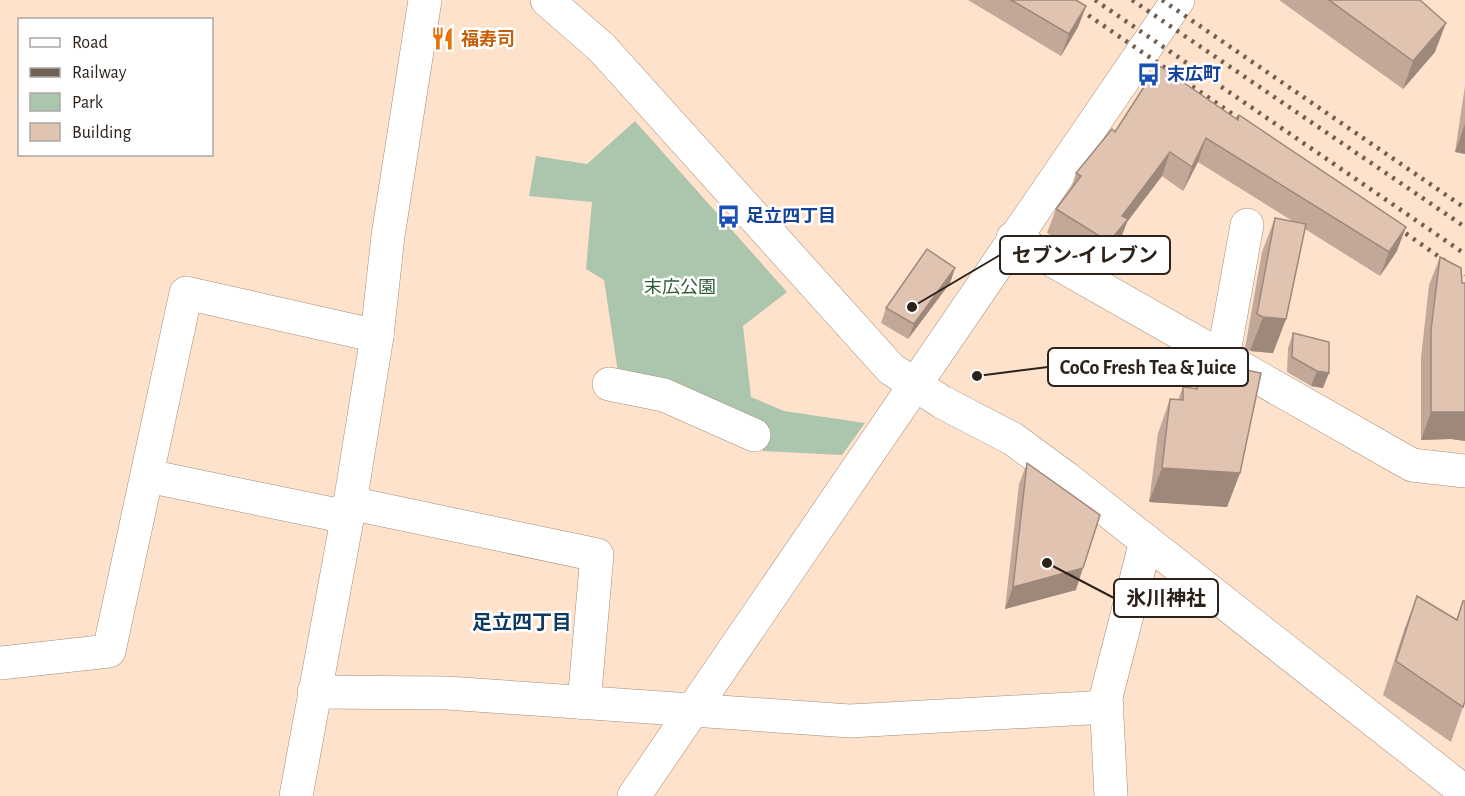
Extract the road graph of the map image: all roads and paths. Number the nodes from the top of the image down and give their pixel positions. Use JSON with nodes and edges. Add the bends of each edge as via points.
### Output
{"nodes":[{"id":1,"x":425,"y":0,"type":"edge"},
{"id":2,"x":547,"y":0,"type":"edge"},
{"id":3,"x":1178,"y":0,"type":"edge"},
{"id":4,"x":1247,"y":225,"type":"dead end"},
{"id":5,"x":1013,"y":238,"type":"junction"},
{"id":6,"x":377,"y":336,"type":"junction"},
{"id":7,"x":1223,"y":358,"type":"junction"},
{"id":8,"x":609,"y":384,"type":"dead end"},
{"id":9,"x":913,"y":384,"type":"junction"},
{"id":10,"x":754,"y":435,"type":"dead end"},
{"id":11,"x":1465,"y":471,"type":"edge"},
{"id":12,"x":148,"y":476,"type":"junction"},
{"id":13,"x":349,"y":510,"type":"junction"},
{"id":14,"x":1146,"y":541,"type":"junction"},
{"id":15,"x":0,"y":663,"type":"edge"},
{"id":16,"x":314,"y":692,"type":"junction"},
{"id":17,"x":584,"y":703,"type":"junction"},
{"id":18,"x":1107,"y":707,"type":"junction"},
{"id":19,"x":689,"y":711,"type":"junction"},
{"id":20,"x":1465,"y":792,"type":"edge"},
{"id":21,"x":296,"y":796,"type":"edge"},
{"id":22,"x":634,"y":796,"type":"edge"},
{"id":23,"x":1111,"y":796,"type":"edge"}],
"edges":[{"from":1,"to":6,"type":"street","via":[[388,236]]},
{"from":2,"to":9,"type":"street","via":[[602,48],[891,369]]},
{"from":3,"to":5,"type":"street"},
{"from":4,"to":7,"type":"street"},
{"from":5,"to":7,"type":"street"},
{"from":5,"to":9,"type":"street"},
{"from":6,"to":12,"type":"street","via":[[186,293]]},
{"from":6,"to":13,"type":"street"},
{"from":7,"to":11,"type":"street","via":[[1412,465]]},
{"from":8,"to":10,"type":"street","via":[[664,395]]},
{"from":9,"to":14,"type":"street","via":[[1013,439]]},
{"from":9,"to":19,"type":"street"},
{"from":12,"to":13,"type":"street"},
{"from":12,"to":15,"type":"street","via":[[109,651]]},
{"from":13,"to":16,"type":"street"},
{"from":13,"to":17,"type":"street","via":[[597,555]]},
{"from":14,"to":18,"type":"street","via":[[1106,697]]},
{"from":14,"to":20,"type":"street"},
{"from":16,"to":17,"type":"street","via":[[447,693]]},
{"from":16,"to":21,"type":"street"},
{"from":17,"to":19,"type":"street"},
{"from":18,"to":19,"type":"street","via":[[850,721]]},
{"from":18,"to":23,"type":"street"},
{"from":19,"to":22,"type":"street"}]}
